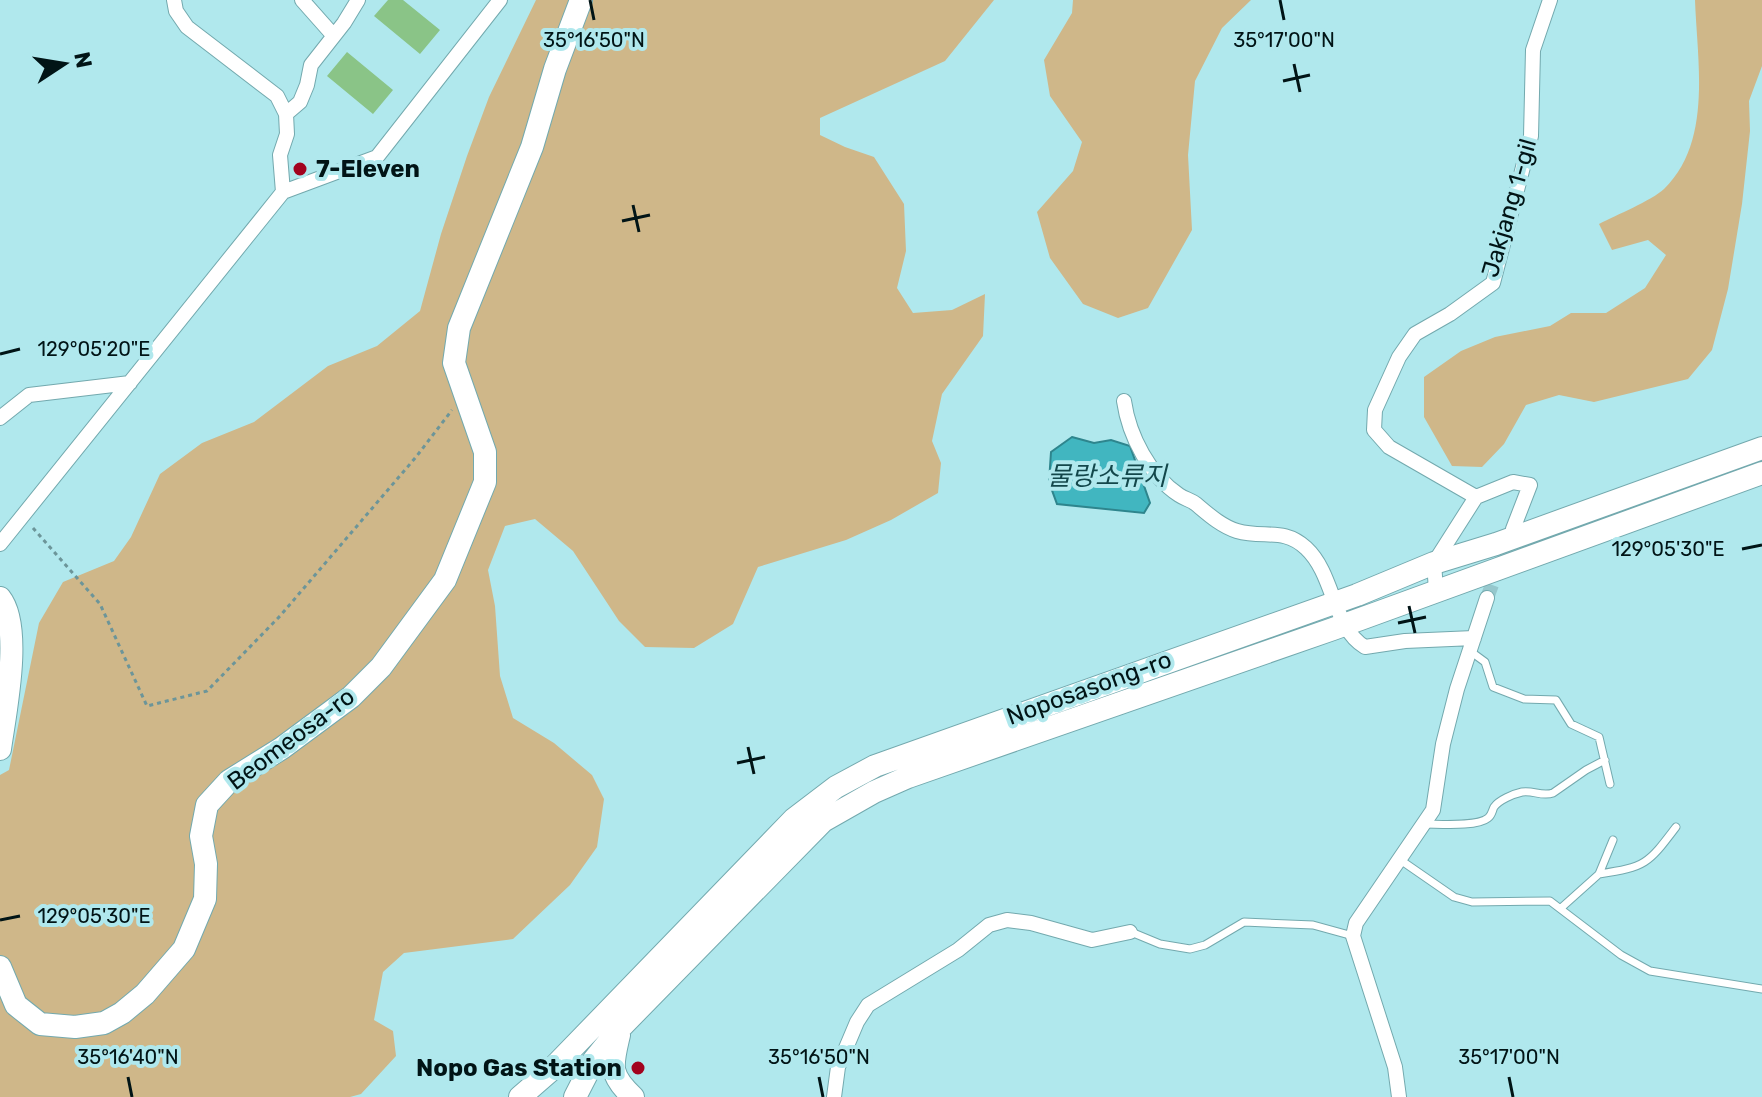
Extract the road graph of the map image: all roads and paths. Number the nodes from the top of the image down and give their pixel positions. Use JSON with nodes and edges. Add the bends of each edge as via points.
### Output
{"nodes":[{"id":1,"x":174,"y":0,"type":"edge"},
{"id":2,"x":302,"y":0,"type":"edge"},
{"id":3,"x":358,"y":0,"type":"edge"},
{"id":4,"x":500,"y":0,"type":"edge"},
{"id":5,"x":581,"y":0,"type":"edge"},
{"id":6,"x":1550,"y":0,"type":"edge"},
{"id":7,"x":333,"y":35,"type":"junction"},
{"id":8,"x":286,"y":114,"type":"junction"},
{"id":9,"x":283,"y":192,"type":"junction"},
{"id":10,"x":130,"y":383,"type":"junction"},
{"id":11,"x":465,"y":393,"type":"junction"},
{"id":12,"x":1124,"y":401,"type":"dead end"},
{"id":13,"x":0,"y":418,"type":"edge"},
{"id":14,"x":1762,"y":448,"type":"edge"},
{"id":15,"x":1762,"y":473,"type":"edge"},
{"id":16,"x":1476,"y":497,"type":"junction"},
{"id":17,"x":22,"y":516,"type":"junction"},
{"id":18,"x":1513,"y":529,"type":"tunnel mouth"},
{"id":19,"x":0,"y":544,"type":"edge"},
{"id":20,"x":1434,"y":563,"type":"junction"},
{"id":21,"x":1436,"y":590,"type":"junction"},
{"id":22,"x":0,"y":598,"type":"edge"},
{"id":23,"x":1487,"y":598,"type":"tunnel mouth"},
{"id":24,"x":1336,"y":601,"type":"junction"},
{"id":25,"x":1345,"y":624,"type":"junction"},
{"id":26,"x":1472,"y":645,"type":"junction"},
{"id":27,"x":0,"y":749,"type":"edge"},
{"id":28,"x":1605,"y":760,"type":"junction"},
{"id":29,"x":1610,"y":784,"type":"dead end"},
{"id":30,"x":1423,"y":824,"type":"junction"},
{"id":31,"x":1676,"y":827,"type":"dead end"},
{"id":32,"x":1613,"y":840,"type":"dead end"},
{"id":33,"x":1399,"y":859,"type":"junction"},
{"id":34,"x":1599,"y":874,"type":"junction"},
{"id":35,"x":1561,"y":908,"type":"junction"},
{"id":36,"x":1130,"y":932,"type":"joint"},
{"id":37,"x":1353,"y":936,"type":"junction"},
{"id":38,"x":0,"y":967,"type":"edge"},
{"id":39,"x":1762,"y":989,"type":"edge"},
{"id":40,"x":620,"y":1028,"type":"junction"},
{"id":41,"x":520,"y":1097,"type":"edge"},
{"id":42,"x":575,"y":1097,"type":"edge"},
{"id":43,"x":633,"y":1097,"type":"edge"},
{"id":44,"x":834,"y":1097,"type":"edge"},
{"id":45,"x":1399,"y":1097,"type":"edge"}],
"edges":[{"from":1,"to":8,"type":"street","via":[[187,27],[277,96]]},
{"from":2,"to":7,"type":"street"},
{"from":3,"to":7,"type":"street"},
{"from":4,"to":9,"type":"street","via":[[377,157]]},
{"from":5,"to":11,"type":"main road","name":"Beomeosa-ro","via":[[532,147],[459,328],[454,363]]},
{"from":6,"to":16,"type":"street","name":"Jakjang 1-gil","via":[[1533,50],[1531,136],[1493,283],[1415,334],[1375,410],[1374,430],[1389,447]]},
{"from":7,"to":8,"type":"street","via":[[311,65],[300,102]]},
{"from":8,"to":9,"type":"street","via":[[280,155]]},
{"from":9,"to":10,"type":"street"},
{"from":10,"to":13,"type":"street","via":[[29,395]]},
{"from":10,"to":17,"type":"street"},
{"from":11,"to":17,"type":"path","via":[[280,616],[207,691],[147,706],[100,604]]},
{"from":11,"to":38,"type":"main road","name":"Beomeosa-ro","via":[[485,452],[485,482],[445,580],[381,667],[351,697],[229,781],[207,805],[201,836],[205,899],[174,963],[122,1013],[104,1023],[75,1027],[40,1024],[16,1005]]},
{"from":12,"to":24,"type":"street","via":[[1141,451],[1166,484],[1235,531],[1287,535],[1304,546],[1324,571]]},
{"from":14,"to":20,"type":"main road","name":"Noposasong-ro"},
{"from":15,"to":21,"type":"main road","name":"Noposasong-ro"},
{"from":16,"to":18,"type":"street","via":[[1513,482],[1530,485]]},
{"from":16,"to":20,"type":"street"},
{"from":17,"to":19,"type":"street"},
{"from":20,"to":21,"type":"street"},
{"from":20,"to":24,"type":"main road","name":"Noposasong-ro"},
{"from":21,"to":25,"type":"main road","name":"Noposasong-ro"},
{"from":22,"to":27,"type":"main road","via":[[6,605],[12,649]]},
{"from":23,"to":26,"type":"street"},
{"from":24,"to":25,"type":"street"},
{"from":24,"to":41,"type":"main road","name":"Noposasong-ro","via":[[875,766],[836,787],[794,819]]},
{"from":25,"to":26,"type":"street","via":[[1365,647],[1405,641]]},
{"from":25,"to":40,"type":"main road","name":"Noposasong-ro","via":[[874,792],[823,821]]},
{"from":26,"to":28,"type":"lane","via":[[1485,662],[1493,687],[1524,699],[1556,700],[1571,724],[1599,737]]},
{"from":26,"to":30,"type":"street","via":[[1443,744],[1433,810]]},
{"from":28,"to":29,"type":"lane"},
{"from":28,"to":30,"type":"lane","via":[[1553,793],[1510,797],[1496,804],[1485,820]]},
{"from":30,"to":33,"type":"street"},
{"from":31,"to":34,"type":"lane","via":[[1635,869]]},
{"from":32,"to":34,"type":"lane"},
{"from":33,"to":35,"type":"lane","via":[[1454,897],[1472,902],[1550,901]]},
{"from":33,"to":37,"type":"street","via":[[1356,923]]},
{"from":34,"to":35,"type":"lane"},
{"from":35,"to":39,"type":"lane","via":[[1650,971]]},
{"from":36,"to":37,"type":"lane","via":[[1190,949],[1244,922],[1313,925]]},
{"from":36,"to":44,"type":"street","via":[[1092,940],[1031,923],[1007,920],[989,925],[868,1005],[838,1067]]},
{"from":37,"to":45,"type":"street","via":[[1395,1067]]},
{"from":40,"to":42,"type":"main road","name":"Noposasong-ro","via":[[594,1060]]},
{"from":40,"to":43,"type":"main road","via":[[612,1067]]}]}
